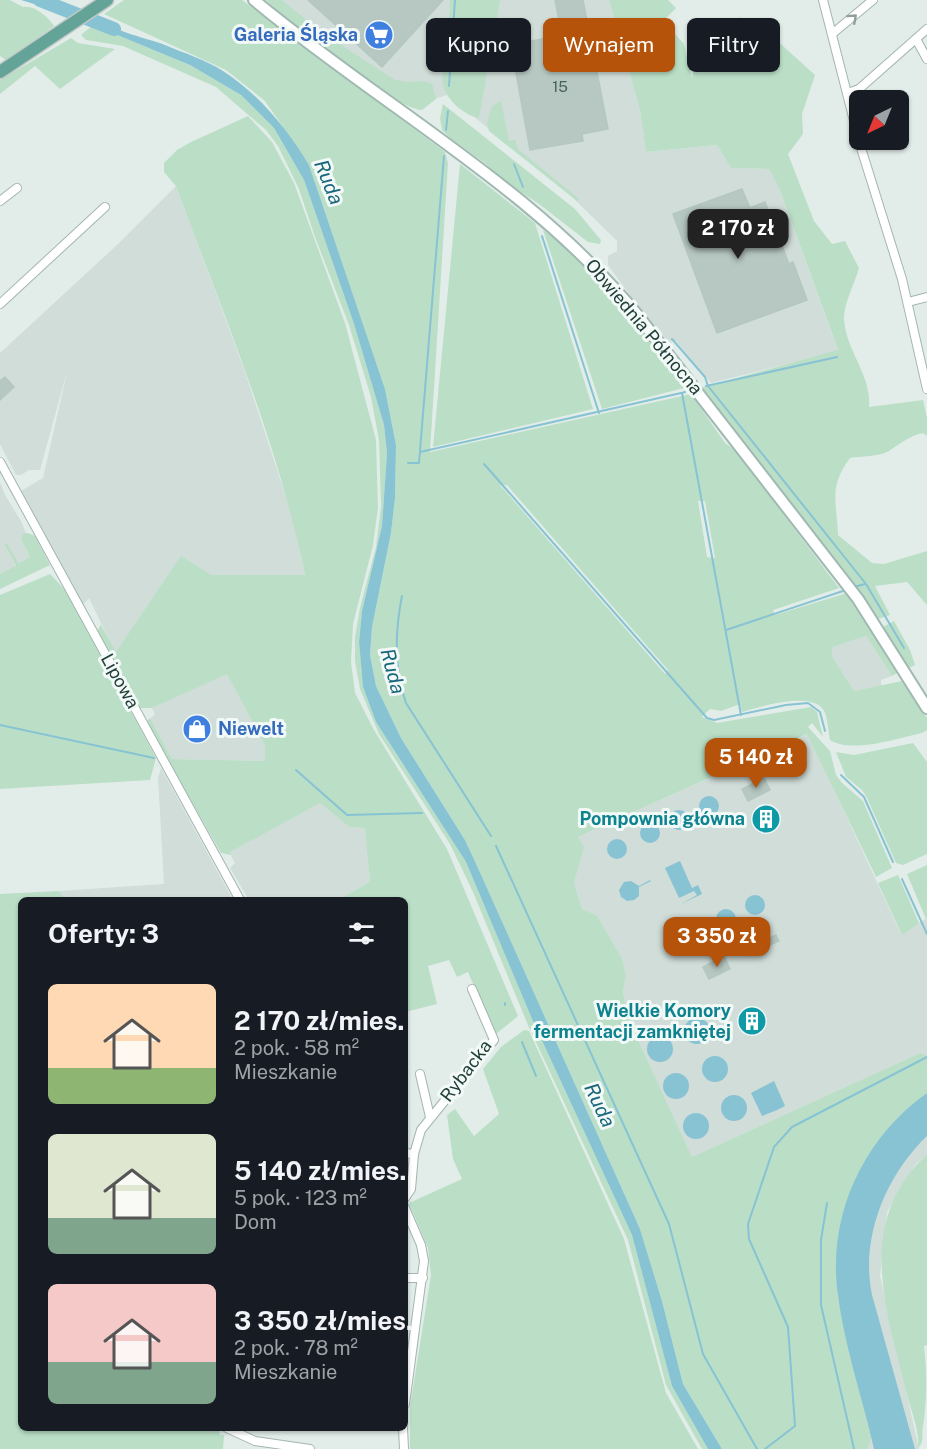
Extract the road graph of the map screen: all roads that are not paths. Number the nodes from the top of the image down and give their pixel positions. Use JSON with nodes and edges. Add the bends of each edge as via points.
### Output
{"nodes":[{"id":1,"x":107,"y":0,"type":"edge"},
{"id":2,"x":254,"y":0,"type":"edge"},
{"id":3,"x":823,"y":0,"type":"edge"},
{"id":4,"x":873,"y":0,"type":"edge"},
{"id":5,"x":927,"y":29,"type":"edge"},
{"id":6,"x":832,"y":34,"type":"junction"},
{"id":7,"x":916,"y":39,"type":"junction"},
{"id":8,"x":927,"y":59,"type":"edge"},
{"id":9,"x":0,"y":72,"type":"edge"},
{"id":10,"x":848,"y":93,"type":"junction"},
{"id":11,"x":17,"y":188,"type":"dead end"},
{"id":12,"x":0,"y":201,"type":"edge"},
{"id":13,"x":105,"y":207,"type":"dead end"},
{"id":14,"x":927,"y":297,"type":"edge"},
{"id":15,"x":908,"y":302,"type":"junction"},
{"id":16,"x":0,"y":304,"type":"edge"},
{"id":17,"x":927,"y":389,"type":"edge"},
{"id":18,"x":0,"y":462,"type":"edge"},
{"id":19,"x":927,"y":708,"type":"edge"},
{"id":20,"x":238,"y":897,"type":"edge"},
{"id":21,"x":472,"y":989,"type":"dead end"},
{"id":22,"x":420,"y":1074,"type":"dead end"},
{"id":23,"x":430,"y":1117,"type":"junction"},
{"id":24,"x":408,"y":1153,"type":"edge"},
{"id":25,"x":414,"y":1154,"type":"junction"},
{"id":26,"x":408,"y":1194,"type":"edge"},
{"id":27,"x":408,"y":1215,"type":"edge"},
{"id":28,"x":408,"y":1278,"type":"edge"},
{"id":29,"x":423,"y":1278,"type":"junction"},
{"id":30,"x":408,"y":1381,"type":"edge"},
{"id":31,"x":233,"y":1431,"type":"edge"},
{"id":32,"x":403,"y":1431,"type":"edge"},
{"id":33,"x":310,"y":1449,"type":"edge"},
{"id":34,"x":404,"y":1449,"type":"edge"}],
"edges":[{"from":1,"to":9,"type":"main road"},
{"from":2,"to":19,"type":"main road","name":"Obwiednia Północna","via":[[544,221],[604,276],[858,599]]},
{"from":3,"to":6,"type":"street"},
{"from":6,"to":4,"type":"street","one_way":true},
{"from":5,"to":7,"type":"street"},
{"from":6,"to":10,"type":"street"},
{"from":7,"to":8,"type":"street"},
{"from":7,"to":10,"type":"street","via":[[859,89]]},
{"from":10,"to":15,"type":"street"},
{"from":11,"to":12,"type":"street"},
{"from":13,"to":16,"type":"street"},
{"from":14,"to":15,"type":"street"},
{"from":15,"to":17,"type":"street"},
{"from":18,"to":20,"type":"street","name":"Lipowa"},
{"from":21,"to":23,"type":"street","name":"Rybacka","via":[[494,1040]]},
{"from":22,"to":23,"type":"street","name":"Rybacka"},
{"from":23,"to":25,"type":"street","name":"Rybacka"},
{"from":24,"to":25,"type":"street"},
{"from":25,"to":26,"type":"street","name":"Rybacka"},
{"from":27,"to":29,"type":"street","via":[[422,1247]]},
{"from":28,"to":29,"type":"street"},
{"from":29,"to":30,"type":"street"},
{"from":31,"to":33,"type":"street","via":[[255,1441]]},
{"from":32,"to":34,"type":"street"}]}
